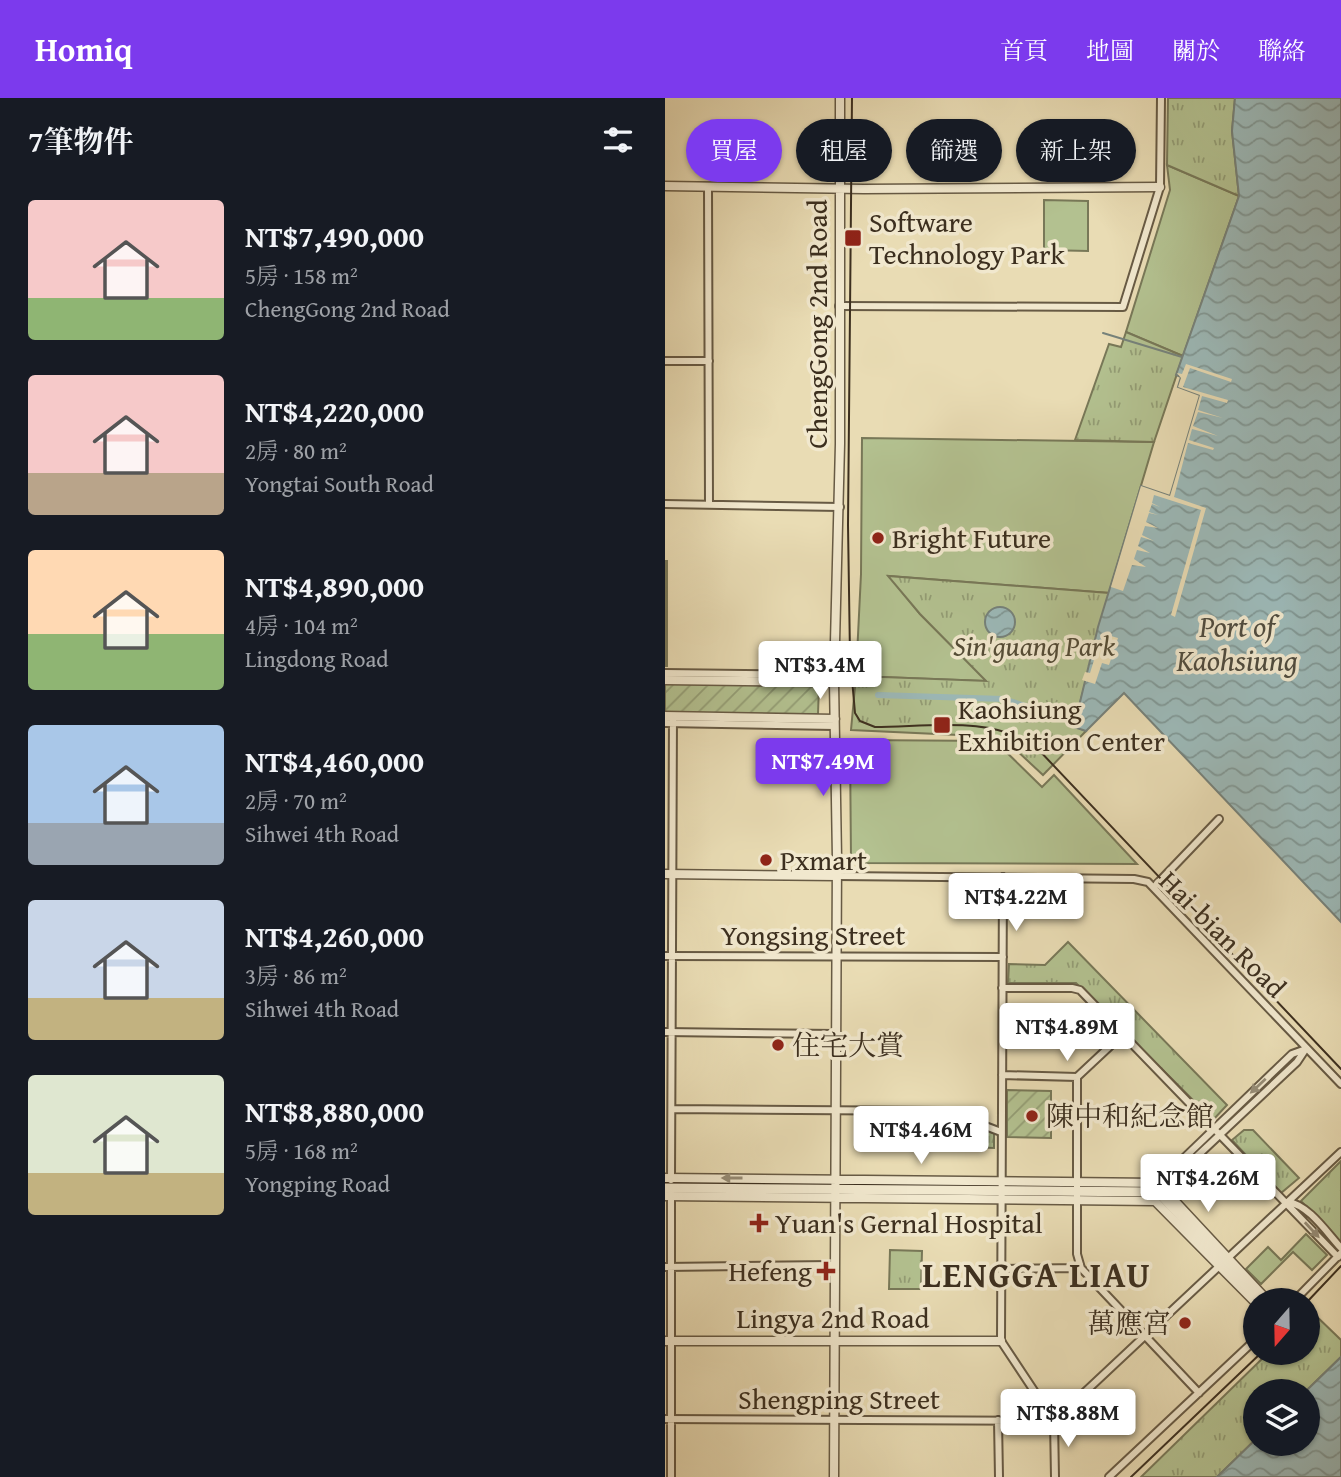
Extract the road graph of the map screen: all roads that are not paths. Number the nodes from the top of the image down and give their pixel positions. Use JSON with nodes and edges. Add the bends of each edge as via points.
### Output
{"nodes":[{"id":1,"x":840,"y":98,"type":"edge"},
{"id":2,"x":1161,"y":98,"type":"edge"},
{"id":3,"x":665,"y":186,"type":"edge"},
{"id":4,"x":708,"y":187,"type":"junction"},
{"id":5,"x":1160,"y":187,"type":"junction"},
{"id":6,"x":839,"y":188,"type":"junction"},
{"id":7,"x":839,"y":306,"type":"junction"},
{"id":8,"x":665,"y":361,"type":"edge"},
{"id":9,"x":709,"y":361,"type":"junction"},
{"id":10,"x":709,"y":504,"type":"junction"},
{"id":11,"x":665,"y":505,"type":"edge"},
{"id":12,"x":840,"y":507,"type":"junction"},
{"id":13,"x":665,"y":673,"type":"edge"},
{"id":14,"x":834,"y":678,"type":"junction"},
{"id":15,"x":665,"y":680,"type":"edge"},
{"id":16,"x":669,"y":720,"type":"edge"},
{"id":17,"x":835,"y":723,"type":"junction"},
{"id":18,"x":1219,"y":819,"type":"dead end"},
{"id":19,"x":669,"y":875,"type":"edge"},
{"id":20,"x":837,"y":876,"type":"junction"},
{"id":21,"x":1003,"y":877,"type":"junction"},
{"id":22,"x":1154,"y":887,"type":"junction"},
{"id":23,"x":669,"y":956,"type":"edge"},
{"id":24,"x":837,"y":956,"type":"junction"},
{"id":25,"x":1003,"y":957,"type":"junction"},
{"id":26,"x":1002,"y":988,"type":"junction"},
{"id":27,"x":669,"y":993,"type":"edge"},
{"id":28,"x":669,"y":1032,"type":"edge"},
{"id":29,"x":1124,"y":1032,"type":"junction"},
{"id":30,"x":836,"y":1034,"type":"junction"},
{"id":31,"x":1306,"y":1049,"type":"junction"},
{"id":32,"x":1002,"y":1075,"type":"junction"},
{"id":33,"x":1077,"y":1077,"type":"junction"},
{"id":34,"x":1341,"y":1084,"type":"edge"},
{"id":35,"x":672,"y":1109,"type":"junction"},
{"id":36,"x":835,"y":1111,"type":"junction"},
{"id":37,"x":1214,"y":1128,"type":"junction"},
{"id":38,"x":1002,"y":1132,"type":"junction"},
{"id":39,"x":1220,"y":1135,"type":"junction"},
{"id":40,"x":1341,"y":1152,"type":"edge"},
{"id":41,"x":834,"y":1184,"type":"junction"},
{"id":42,"x":1078,"y":1185,"type":"junction"},
{"id":43,"x":1001,"y":1186,"type":"junction"},
{"id":44,"x":668,"y":1187,"type":"edge"},
{"id":45,"x":1159,"y":1191,"type":"junction"},
{"id":46,"x":834,"y":1199,"type":"junction"},
{"id":47,"x":1001,"y":1200,"type":"junction"},
{"id":48,"x":1077,"y":1202,"type":"junction"},
{"id":49,"x":1288,"y":1202,"type":"junction"},
{"id":50,"x":1340,"y":1253,"type":"edge"},
{"id":51,"x":1225,"y":1262,"type":"junction"},
{"id":52,"x":833,"y":1265,"type":"junction"},
{"id":53,"x":668,"y":1267,"type":"edge"},
{"id":54,"x":1081,"y":1268,"type":"junction"},
{"id":55,"x":1000,"y":1269,"type":"junction"},
{"id":56,"x":1244,"y":1288,"type":"edge"},
{"id":57,"x":1250,"y":1288,"type":"edge"},
{"id":58,"x":1254,"y":1288,"type":"edge"},
{"id":59,"x":1306,"y":1288,"type":"edge"},
{"id":60,"x":1145,"y":1337,"type":"junction"},
{"id":61,"x":668,"y":1341,"type":"edge"},
{"id":62,"x":834,"y":1341,"type":"junction"},
{"id":63,"x":1001,"y":1341,"type":"junction"},
{"id":64,"x":1243,"y":1351,"type":"edge"},
{"id":65,"x":1199,"y":1393,"type":"junction"},
{"id":66,"x":668,"y":1419,"type":"edge"},
{"id":67,"x":833,"y":1420,"type":"junction"},
{"id":68,"x":998,"y":1420,"type":"junction"},
{"id":69,"x":1054,"y":1420,"type":"junction"},
{"id":70,"x":671,"y":1477,"type":"edge"},
{"id":71,"x":834,"y":1477,"type":"edge"},
{"id":72,"x":999,"y":1477,"type":"edge"},
{"id":73,"x":1055,"y":1477,"type":"edge"},
{"id":74,"x":1109,"y":1477,"type":"edge"}],
"edges":[{"from":1,"to":6,"type":"street","name":"ChengGong 2nd Road"},
{"from":2,"to":5,"type":"street"},
{"from":3,"to":4,"type":"street"},
{"from":4,"to":6,"type":"street"},
{"from":4,"to":9,"type":"street"},
{"from":5,"to":6,"type":"street"},
{"from":5,"to":7,"type":"street","via":[[1123,307]]},
{"from":6,"to":7,"type":"street","name":"ChengGong 2nd Road"},
{"from":7,"to":12,"type":"street","name":"ChengGong 2nd Road"},
{"from":8,"to":9,"type":"street"},
{"from":9,"to":10,"type":"street"},
{"from":10,"to":11,"type":"street"},
{"from":10,"to":12,"type":"street"},
{"from":12,"to":14,"type":"street"},
{"from":13,"to":14,"type":"street"},
{"from":14,"to":15,"type":"street"},
{"from":14,"to":17,"type":"street"},
{"from":16,"to":17,"type":"street"},
{"from":16,"to":19,"type":"street"},
{"from":17,"to":20,"type":"street"},
{"from":18,"to":22,"type":"street"},
{"from":19,"to":20,"type":"street"},
{"from":19,"to":23,"type":"street"},
{"from":20,"to":21,"type":"street","name":"Hai-bian Road"},
{"from":20,"to":24,"type":"street"},
{"from":21,"to":22,"type":"street","name":"Hai-bian Road","via":[[1134,879]]},
{"from":21,"to":25,"type":"street"},
{"from":22,"to":31,"type":"street","name":"Hai-bian Road"},
{"from":23,"to":24,"type":"street","name":"Yongsing Street"},
{"from":23,"to":27,"type":"street"},
{"from":24,"to":25,"type":"street","name":"Yongsing Street"},
{"from":24,"to":30,"type":"street"},
{"from":25,"to":26,"type":"street"},
{"from":26,"to":29,"type":"street","via":[[1080,990]]},
{"from":26,"to":32,"type":"street"},
{"from":27,"to":28,"type":"street"},
{"from":28,"to":30,"type":"street"},
{"from":28,"to":35,"type":"street"},
{"from":29,"to":33,"type":"street"},
{"from":29,"to":37,"type":"street"},
{"from":30,"to":36,"type":"street"},
{"from":31,"to":34,"type":"street","name":"Hai-bian Road"},
{"from":31,"to":37,"type":"street","one_way":true,"via":[[1292,1054]]},
{"from":31,"to":39,"type":"street"},
{"from":32,"to":33,"type":"street"},
{"from":32,"to":38,"type":"street"},
{"from":33,"to":42,"type":"street"},
{"from":35,"to":36,"type":"street"},
{"from":35,"to":44,"type":"street"},
{"from":36,"to":38,"type":"street","via":[[946,1111]]},
{"from":36,"to":41,"type":"street"},
{"from":37,"to":39,"type":"street"},
{"from":37,"to":45,"type":"street"},
{"from":38,"to":43,"type":"street"},
{"from":39,"to":45,"type":"street"},
{"from":39,"to":49,"type":"street"},
{"from":40,"to":49,"type":"street"},
{"from":41,"to":43,"type":"main road"},
{"from":41,"to":44,"type":"main road"},
{"from":41,"to":46,"type":"street"},
{"from":42,"to":43,"type":"main road"},
{"from":42,"to":45,"type":"main road"},
{"from":42,"to":48,"type":"street"},
{"from":43,"to":47,"type":"street"},
{"from":44,"to":46,"type":"street"},
{"from":44,"to":53,"type":"street"},
{"from":45,"to":48,"type":"street"},
{"from":45,"to":51,"type":"main road"},
{"from":46,"to":47,"type":"street"},
{"from":46,"to":52,"type":"street"},
{"from":47,"to":48,"type":"street"},
{"from":47,"to":55,"type":"street"},
{"from":48,"to":54,"type":"street"},
{"from":49,"to":50,"type":"street"},
{"from":49,"to":51,"type":"street"},
{"from":50,"to":59,"type":"street"},
{"from":51,"to":56,"type":"street"},
{"from":51,"to":57,"type":"main road"},
{"from":51,"to":58,"type":"street"},
{"from":51,"to":60,"type":"street"},
{"from":52,"to":53,"type":"street"},
{"from":52,"to":62,"type":"street"},
{"from":53,"to":61,"type":"street"},
{"from":54,"to":55,"type":"street"},
{"from":54,"to":60,"type":"street"},
{"from":55,"to":63,"type":"street"},
{"from":60,"to":65,"type":"street"},
{"from":60,"to":69,"type":"street"},
{"from":61,"to":62,"type":"street","name":"Lingya 2nd Road"},
{"from":61,"to":66,"type":"street"},
{"from":62,"to":63,"type":"street","name":"Lingya 2nd Road"},
{"from":62,"to":67,"type":"street"},
{"from":63,"to":69,"type":"street"},
{"from":64,"to":65,"type":"street"},
{"from":65,"to":74,"type":"street"},
{"from":66,"to":67,"type":"street","name":"Shengping Street"},
{"from":66,"to":70,"type":"street"},
{"from":67,"to":68,"type":"street","name":"Shengping Street"},
{"from":67,"to":71,"type":"street"},
{"from":68,"to":69,"type":"street","name":"Shengping Street"},
{"from":68,"to":72,"type":"street"},
{"from":69,"to":73,"type":"street"}]}
